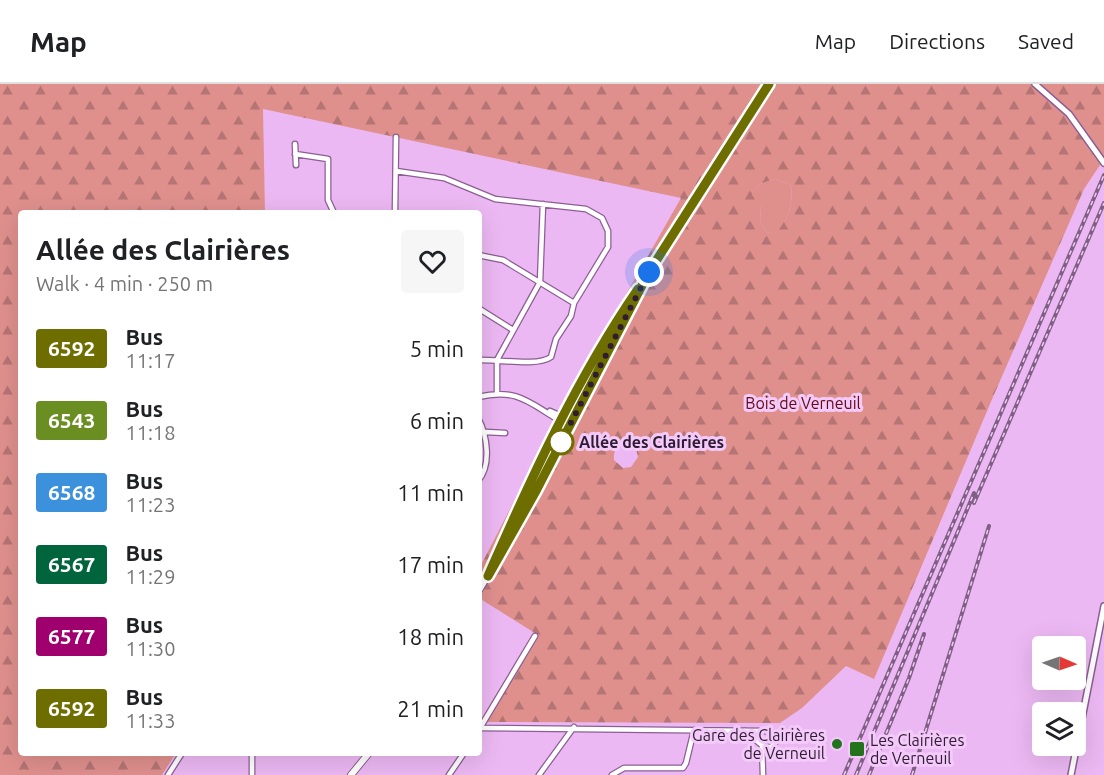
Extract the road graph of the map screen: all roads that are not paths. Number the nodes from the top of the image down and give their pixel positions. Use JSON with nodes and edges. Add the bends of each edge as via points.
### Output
{"nodes":[{"id":1,"x":770,"y":84,"type":"edge"},
{"id":2,"x":1035,"y":84,"type":"edge"},
{"id":3,"x":1041,"y":84,"type":"edge"},
{"id":4,"x":1057,"y":101,"type":"junction"},
{"id":5,"x":396,"y":137,"type":"dead end"},
{"id":6,"x":295,"y":144,"type":"dead end"},
{"id":7,"x":295,"y":154,"type":"junction"},
{"id":8,"x":1104,"y":163,"type":"edge"},
{"id":9,"x":296,"y":165,"type":"dead end"},
{"id":10,"x":396,"y":171,"type":"junction"},
{"id":11,"x":543,"y":204,"type":"junction"},
{"id":12,"x":333,"y":210,"type":"edge"},
{"id":13,"x":396,"y":210,"type":"edge"},
{"id":14,"x":482,"y":256,"type":"edge"},
{"id":15,"x":649,"y":272,"type":"junction"},
{"id":16,"x":540,"y":282,"type":"junction"},
{"id":17,"x":574,"y":303,"type":"junction"},
{"id":18,"x":482,"y":311,"type":"edge"},
{"id":19,"x":513,"y":330,"type":"junction"},
{"id":20,"x":482,"y":360,"type":"edge"},
{"id":21,"x":497,"y":360,"type":"junction"},
{"id":22,"x":497,"y":393,"type":"junction"},
{"id":23,"x":482,"y":396,"type":"edge"},
{"id":24,"x":563,"y":419,"type":"junction"},
{"id":25,"x":571,"y":423,"type":"junction"},
{"id":26,"x":482,"y":425,"type":"edge"},
{"id":27,"x":486,"y":432,"type":"junction"},
{"id":28,"x":505,"y":433,"type":"dead end"},
{"id":29,"x":482,"y":474,"type":"edge"},
{"id":30,"x":488,"y":576,"type":"junction"},
{"id":31,"x":482,"y":586,"type":"edge"},
{"id":32,"x":1104,"y":606,"type":"edge"},
{"id":33,"x":535,"y":636,"type":"dead end"},
{"id":34,"x":482,"y":724,"type":"edge"},
{"id":35,"x":574,"y":728,"type":"junction"},
{"id":36,"x":482,"y":729,"type":"edge"},
{"id":37,"x":694,"y":730,"type":"junction"},
{"id":38,"x":745,"y":731,"type":"junction"},
{"id":39,"x":766,"y":731,"type":"junction"},
{"id":40,"x":761,"y":742,"type":"junction"},
{"id":41,"x":771,"y":747,"type":"junction"},
{"id":42,"x":180,"y":756,"type":"edge"},
{"id":43,"x":252,"y":756,"type":"edge"},
{"id":44,"x":367,"y":756,"type":"edge"},
{"id":45,"x":462,"y":756,"type":"edge"},
{"id":46,"x":763,"y":772,"type":"edge"},
{"id":47,"x":168,"y":775,"type":"edge"},
{"id":48,"x":252,"y":775,"type":"edge"},
{"id":49,"x":353,"y":775,"type":"edge"},
{"id":50,"x":449,"y":775,"type":"edge"},
{"id":51,"x":539,"y":775,"type":"edge"},
{"id":52,"x":612,"y":775,"type":"edge"},
{"id":53,"x":1071,"y":775,"type":"edge"}],
"edges":[{"from":1,"to":15,"type":"main road"},
{"from":2,"to":4,"type":"street"},
{"from":3,"to":4,"type":"street"},
{"from":4,"to":8,"type":"street"},
{"from":5,"to":10,"type":"street"},
{"from":6,"to":7,"type":"street"},
{"from":7,"to":9,"type":"street"},
{"from":7,"to":12,"type":"street","via":[[328,159],[328,200]]},
{"from":10,"to":11,"type":"street","via":[[444,178],[495,199]]},
{"from":10,"to":13,"type":"street"},
{"from":11,"to":16,"type":"street"},
{"from":11,"to":17,"type":"street","via":[[592,211],[602,218],[608,231],[609,247]]},
{"from":14,"to":16,"type":"street","via":[[503,260]]},
{"from":15,"to":24,"type":"main road","via":[[603,342]]},
{"from":15,"to":25,"type":"main road"},
{"from":16,"to":17,"type":"street"},
{"from":16,"to":19,"type":"street"},
{"from":17,"to":21,"type":"street","via":[[571,316],[556,339],[554,353],[547,360]]},
{"from":18,"to":19,"type":"street"},
{"from":19,"to":21,"type":"street"},
{"from":20,"to":21,"type":"street"},
{"from":21,"to":22,"type":"street"},
{"from":22,"to":23,"type":"street"},
{"from":22,"to":24,"type":"street","via":[[521,398]]},
{"from":24,"to":25,"type":"street"},
{"from":24,"to":30,"type":"main road"},
{"from":25,"to":30,"type":"main road"},
{"from":26,"to":27,"type":"street"},
{"from":27,"to":28,"type":"street"},
{"from":27,"to":29,"type":"street"},
{"from":30,"to":31,"type":"main road"},
{"from":32,"to":53,"type":"street"},
{"from":33,"to":34,"type":"street"},
{"from":35,"to":36,"type":"street"},
{"from":35,"to":37,"type":"street"},
{"from":35,"to":51,"type":"street"},
{"from":37,"to":38,"type":"street"},
{"from":37,"to":52,"type":"street","via":[[682,768],[624,768]]},
{"from":38,"to":39,"type":"street"},
{"from":38,"to":40,"type":"street"},
{"from":39,"to":40,"type":"street"},
{"from":39,"to":41,"type":"street","via":[[776,738]]},
{"from":40,"to":41,"type":"street"},
{"from":40,"to":46,"type":"street"},
{"from":41,"to":46,"type":"street"},
{"from":42,"to":47,"type":"street"},
{"from":43,"to":48,"type":"street"},
{"from":44,"to":49,"type":"main road"},
{"from":45,"to":50,"type":"street"}]}
